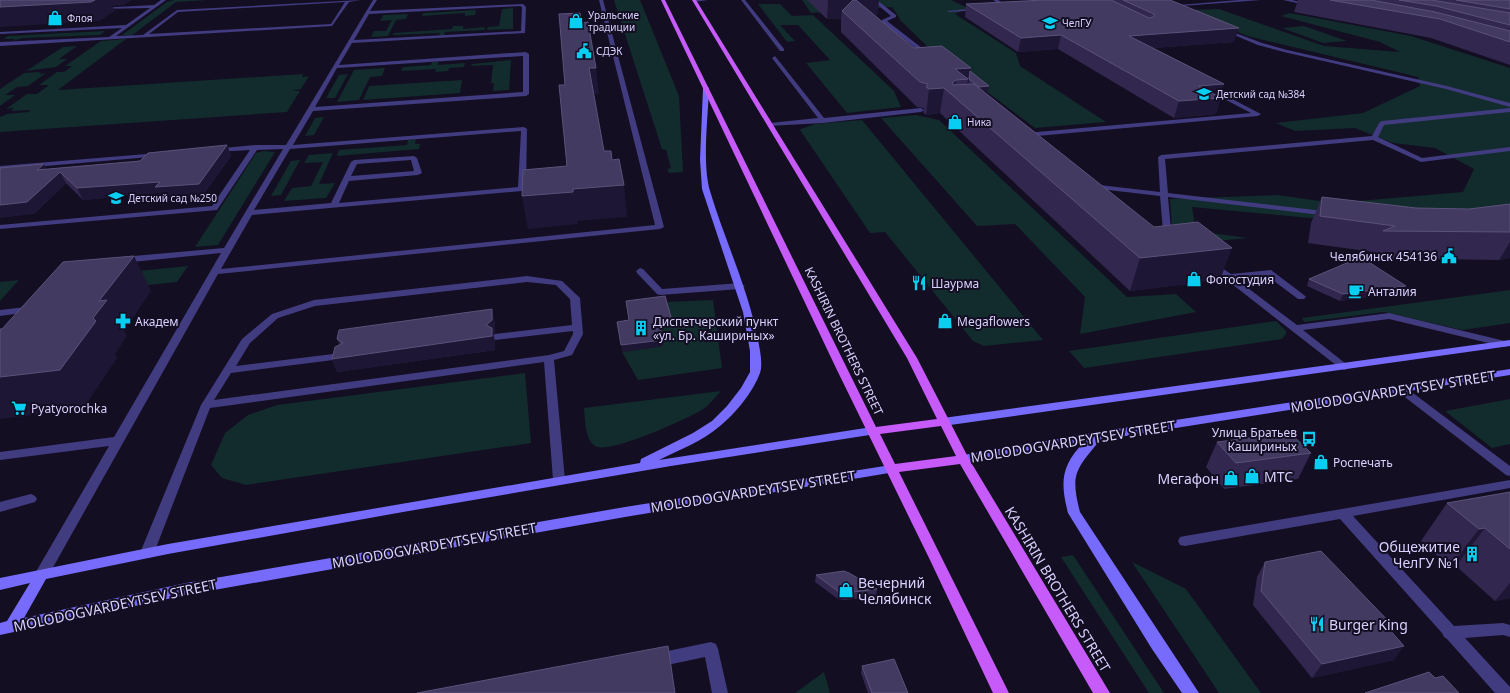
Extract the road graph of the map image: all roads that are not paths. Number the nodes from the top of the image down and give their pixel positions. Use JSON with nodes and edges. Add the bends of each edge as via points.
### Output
{"nodes":[{"id":1,"x":164,"y":0,"type":"edge"},
{"id":2,"x":348,"y":0,"type":"edge"},
{"id":3,"x":359,"y":0,"type":"edge"},
{"id":4,"x":375,"y":0,"type":"edge"},
{"id":5,"x":601,"y":0,"type":"edge"},
{"id":6,"x":663,"y":0,"type":"edge"},
{"id":7,"x":694,"y":0,"type":"edge"},
{"id":8,"x":706,"y":0,"type":"edge"},
{"id":9,"x":743,"y":0,"type":"edge"},
{"id":10,"x":874,"y":0,"type":"edge"},
{"id":11,"x":995,"y":0,"type":"edge"},
{"id":12,"x":1259,"y":0,"type":"edge"},
{"id":13,"x":1285,"y":0,"type":"edge"},
{"id":14,"x":156,"y":6,"type":"junction"},
{"id":15,"x":1315,"y":6,"type":"dead end"},
{"id":16,"x":1008,"y":7,"type":"junction"},
{"id":17,"x":993,"y":8,"type":"edge"},
{"id":18,"x":91,"y":9,"type":"dead end"},
{"id":19,"x":986,"y":9,"type":"edge"},
{"id":20,"x":949,"y":11,"type":"dead end"},
{"id":21,"x":1016,"y":12,"type":"edge"},
{"id":22,"x":1183,"y":12,"type":"edge"},
{"id":23,"x":367,"y":13,"type":"junction"},
{"id":24,"x":126,"y":26,"type":"junction"},
{"id":25,"x":1218,"y":26,"type":"edge"},
{"id":26,"x":0,"y":33,"type":"edge"},
{"id":27,"x":144,"y":36,"type":"junction"},
{"id":28,"x":110,"y":38,"type":"junction"},
{"id":29,"x":350,"y":42,"type":"junction"},
{"id":30,"x":0,"y":44,"type":"edge"},
{"id":31,"x":782,"y":50,"type":"dead end"},
{"id":32,"x":775,"y":58,"type":"dead end"},
{"id":33,"x":935,"y":62,"type":"edge"},
{"id":34,"x":335,"y":67,"type":"junction"},
{"id":35,"x":1202,"y":85,"type":"edge"},
{"id":36,"x":706,"y":88,"type":"junction"},
{"id":37,"x":1510,"y":105,"type":"edge"},
{"id":38,"x":311,"y":109,"type":"junction"},
{"id":39,"x":921,"y":110,"type":"edge"},
{"id":40,"x":1510,"y":110,"type":"edge"},
{"id":41,"x":823,"y":121,"type":"junction"},
{"id":42,"x":770,"y":125,"type":"junction"},
{"id":43,"x":1020,"y":130,"type":"edge"},
{"id":44,"x":1026,"y":135,"type":"junction"},
{"id":45,"x":1374,"y":138,"type":"junction"},
{"id":46,"x":1033,"y":140,"type":"edge"},
{"id":47,"x":256,"y":147,"type":"junction"},
{"id":48,"x":288,"y":148,"type":"junction"},
{"id":49,"x":1510,"y":149,"type":"edge"},
{"id":50,"x":208,"y":151,"type":"edge"},
{"id":51,"x":168,"y":154,"type":"edge"},
{"id":52,"x":0,"y":168,"type":"edge"},
{"id":53,"x":347,"y":179,"type":"junction"},
{"id":54,"x":1100,"y":194,"type":"edge"},
{"id":55,"x":1164,"y":194,"type":"junction"},
{"id":56,"x":334,"y":205,"type":"junction"},
{"id":57,"x":249,"y":213,"type":"junction"},
{"id":58,"x":1336,"y":215,"type":"edge"},
{"id":59,"x":0,"y":227,"type":"edge"},
{"id":60,"x":1180,"y":240,"type":"edge"},
{"id":61,"x":227,"y":250,"type":"junction"},
{"id":62,"x":1205,"y":258,"type":"edge"},
{"id":63,"x":112,"y":261,"type":"edge"},
{"id":64,"x":640,"y":271,"type":"dead end"},
{"id":65,"x":215,"y":272,"type":"junction"},
{"id":66,"x":1230,"y":277,"type":"junction"},
{"id":67,"x":740,"y":286,"type":"junction"},
{"id":68,"x":1301,"y":296,"type":"dead end"},
{"id":69,"x":0,"y":313,"type":"edge"},
{"id":70,"x":16,"y":322,"type":"edge"},
{"id":71,"x":578,"y":327,"type":"junction"},
{"id":72,"x":1296,"y":328,"type":"junction"},
{"id":73,"x":495,"y":337,"type":"dead end"},
{"id":74,"x":1507,"y":343,"type":"edge"},
{"id":75,"x":341,"y":356,"type":"edge"},
{"id":76,"x":549,"y":358,"type":"junction"},
{"id":77,"x":1345,"y":367,"type":"junction"},
{"id":78,"x":229,"y":370,"type":"junction"},
{"id":79,"x":1510,"y":372,"type":"edge"},
{"id":80,"x":1401,"y":390,"type":"junction"},
{"id":81,"x":206,"y":405,"type":"junction"},
{"id":82,"x":943,"y":422,"type":"junction"},
{"id":83,"x":872,"y":431,"type":"junction"},
{"id":84,"x":1095,"y":438,"type":"junction"},
{"id":85,"x":117,"y":441,"type":"junction"},
{"id":86,"x":0,"y":456,"type":"edge"},
{"id":87,"x":963,"y":459,"type":"junction"},
{"id":88,"x":636,"y":467,"type":"junction"},
{"id":89,"x":891,"y":469,"type":"junction"},
{"id":90,"x":1510,"y":472,"type":"edge"},
{"id":91,"x":559,"y":480,"type":"junction"},
{"id":92,"x":1510,"y":484,"type":"edge"},
{"id":93,"x":31,"y":499,"type":"dead end"},
{"id":94,"x":0,"y":507,"type":"edge"},
{"id":95,"x":1343,"y":513,"type":"junction"},
{"id":96,"x":1185,"y":541,"type":"dead end"},
{"id":97,"x":147,"y":553,"type":"junction"},
{"id":98,"x":42,"y":574,"type":"junction"},
{"id":99,"x":0,"y":584,"type":"edge"},
{"id":100,"x":6,"y":628,"type":"edge"},
{"id":101,"x":1510,"y":631,"type":"edge"},
{"id":102,"x":1449,"y":633,"type":"junction"},
{"id":103,"x":642,"y":663,"type":"edge"},
{"id":104,"x":720,"y":693,"type":"edge"},
{"id":105,"x":1002,"y":693,"type":"edge"},
{"id":106,"x":1102,"y":693,"type":"edge"},
{"id":107,"x":1191,"y":693,"type":"edge"},
{"id":108,"x":1505,"y":693,"type":"edge"}],
"edges":[{"from":1,"to":14,"type":"street"},
{"from":2,"to":3,"type":"street"},
{"from":2,"to":27,"type":"street","via":[[177,11]]},
{"from":2,"to":27,"type":"street","via":[[332,25]]},
{"from":4,"to":23,"type":"street"},
{"from":5,"to":65,"type":"street","via":[[660,227]]},
{"from":6,"to":36,"type":"main road","name":"KASHIRIN BROTHERS STREET"},
{"from":7,"to":8,"type":"street"},
{"from":7,"to":42,"type":"main road"},
{"from":9,"to":31,"type":"street"},
{"from":10,"to":33,"type":"street","via":[[894,16],[884,21]]},
{"from":11,"to":16,"type":"street"},
{"from":12,"to":22,"type":"street","via":[[1169,6]]},
{"from":13,"to":15,"type":"street"},
{"from":14,"to":18,"type":"street"},
{"from":14,"to":24,"type":"street"},
{"from":16,"to":17,"type":"street"},
{"from":16,"to":21,"type":"street"},
{"from":19,"to":20,"type":"street"},
{"from":23,"to":29,"type":"street"},
{"from":23,"to":29,"type":"street","via":[[521,5],[524,7],[523,32]]},
{"from":24,"to":26,"type":"street"},
{"from":24,"to":28,"type":"street"},
{"from":25,"to":37,"type":"street","via":[[1272,48],[1448,88]]},
{"from":27,"to":28,"type":"street"},
{"from":28,"to":30,"type":"street"},
{"from":29,"to":34,"type":"street"},
{"from":32,"to":41,"type":"street"},
{"from":34,"to":38,"type":"street"},
{"from":34,"to":38,"type":"street","via":[[526,54],[526,94]]},
{"from":35,"to":44,"type":"street","via":[[1258,114]]},
{"from":36,"to":67,"type":"main road","via":[[703,160],[706,189]]},
{"from":36,"to":83,"type":"main road","name":"KASHIRIN BROTHERS STREET"},
{"from":38,"to":48,"type":"street"},
{"from":39,"to":41,"type":"street"},
{"from":40,"to":45,"type":"street","via":[[1382,124]]},
{"from":41,"to":42,"type":"street"},
{"from":42,"to":82,"type":"main road","via":[[912,358]]},
{"from":43,"to":44,"type":"street"},
{"from":44,"to":46,"type":"street"},
{"from":45,"to":49,"type":"street","via":[[1421,160]]},
{"from":45,"to":55,"type":"street","via":[[1161,157]]},
{"from":47,"to":48,"type":"street"},
{"from":47,"to":50,"type":"street"},
{"from":47,"to":59,"type":"street","via":[[214,208]]},
{"from":48,"to":56,"type":"street","via":[[524,129],[522,189]]},
{"from":48,"to":57,"type":"street"},
{"from":51,"to":52,"type":"street"},
{"from":53,"to":53,"type":"street","via":[[354,162],[414,158],[418,173]]},
{"from":53,"to":56,"type":"street"},
{"from":54,"to":55,"type":"street","via":[[1086,183]]},
{"from":55,"to":58,"type":"street"},
{"from":55,"to":60,"type":"street","via":[[1163,231]]},
{"from":56,"to":57,"type":"street"},
{"from":57,"to":61,"type":"street"},
{"from":61,"to":63,"type":"street"},
{"from":61,"to":65,"type":"street"},
{"from":62,"to":66,"type":"street"},
{"from":64,"to":67,"type":"street","via":[[660,292]]},
{"from":65,"to":85,"type":"street"},
{"from":66,"to":68,"type":"street","via":[[1268,272]]},
{"from":66,"to":72,"type":"street"},
{"from":67,"to":88,"type":"main road","via":[[755,351],[756,365],[753,378],[731,409],[716,424]]},
{"from":69,"to":70,"type":"street","via":[[29,307]]},
{"from":71,"to":73,"type":"street"},
{"from":71,"to":76,"type":"street","via":[[578,334],[568,353]]},
{"from":71,"to":78,"type":"street","via":[[575,298],[559,283],[527,279],[314,303],[275,316],[246,341]]},
{"from":72,"to":74,"type":"street","via":[[1389,316]]},
{"from":72,"to":77,"type":"street"},
{"from":74,"to":77,"type":"main road"},
{"from":75,"to":78,"type":"street"},
{"from":76,"to":81,"type":"street"},
{"from":76,"to":91,"type":"street"},
{"from":77,"to":82,"type":"main road"},
{"from":78,"to":81,"type":"street"},
{"from":79,"to":80,"type":"main road","name":"MOLODOGVARDEYTSEV STREET"},
{"from":80,"to":84,"type":"main road","name":"MOLODOGVARDEYTSEV STREET"},
{"from":80,"to":90,"type":"street"},
{"from":81,"to":97,"type":"street"},
{"from":82,"to":83,"type":"main road"},
{"from":82,"to":87,"type":"main road"},
{"from":83,"to":88,"type":"main road"},
{"from":83,"to":89,"type":"main road","name":"KASHIRIN BROTHERS STREET"},
{"from":84,"to":87,"type":"main road","name":"MOLODOGVARDEYTSEV STREET"},
{"from":84,"to":107,"type":"main road","via":[[1079,455],[1068,476],[1068,491],[1074,512]]},
{"from":85,"to":86,"type":"street"},
{"from":85,"to":98,"type":"street"},
{"from":87,"to":89,"type":"main road","name":"MOLODOGVARDEYTSEV STREET"},
{"from":87,"to":106,"type":"main road","name":"KASHIRIN BROTHERS STREET"},
{"from":88,"to":91,"type":"main road"},
{"from":89,"to":100,"type":"main road","name":"MOLODOGVARDEYTSEV STREET","via":[[625,512],[186,589]]},
{"from":89,"to":105,"type":"main road","name":"KASHIRIN BROTHERS STREET"},
{"from":91,"to":97,"type":"main road"},
{"from":92,"to":95,"type":"street"},
{"from":93,"to":94,"type":"street"},
{"from":95,"to":96,"type":"street"},
{"from":95,"to":102,"type":"street"},
{"from":97,"to":98,"type":"main road"},
{"from":98,"to":99,"type":"main road"},
{"from":98,"to":100,"type":"main road"},
{"from":101,"to":102,"type":"street","via":[[1503,629]]},
{"from":102,"to":108,"type":"street"},
{"from":103,"to":104,"type":"street","via":[[711,649]]}]}
